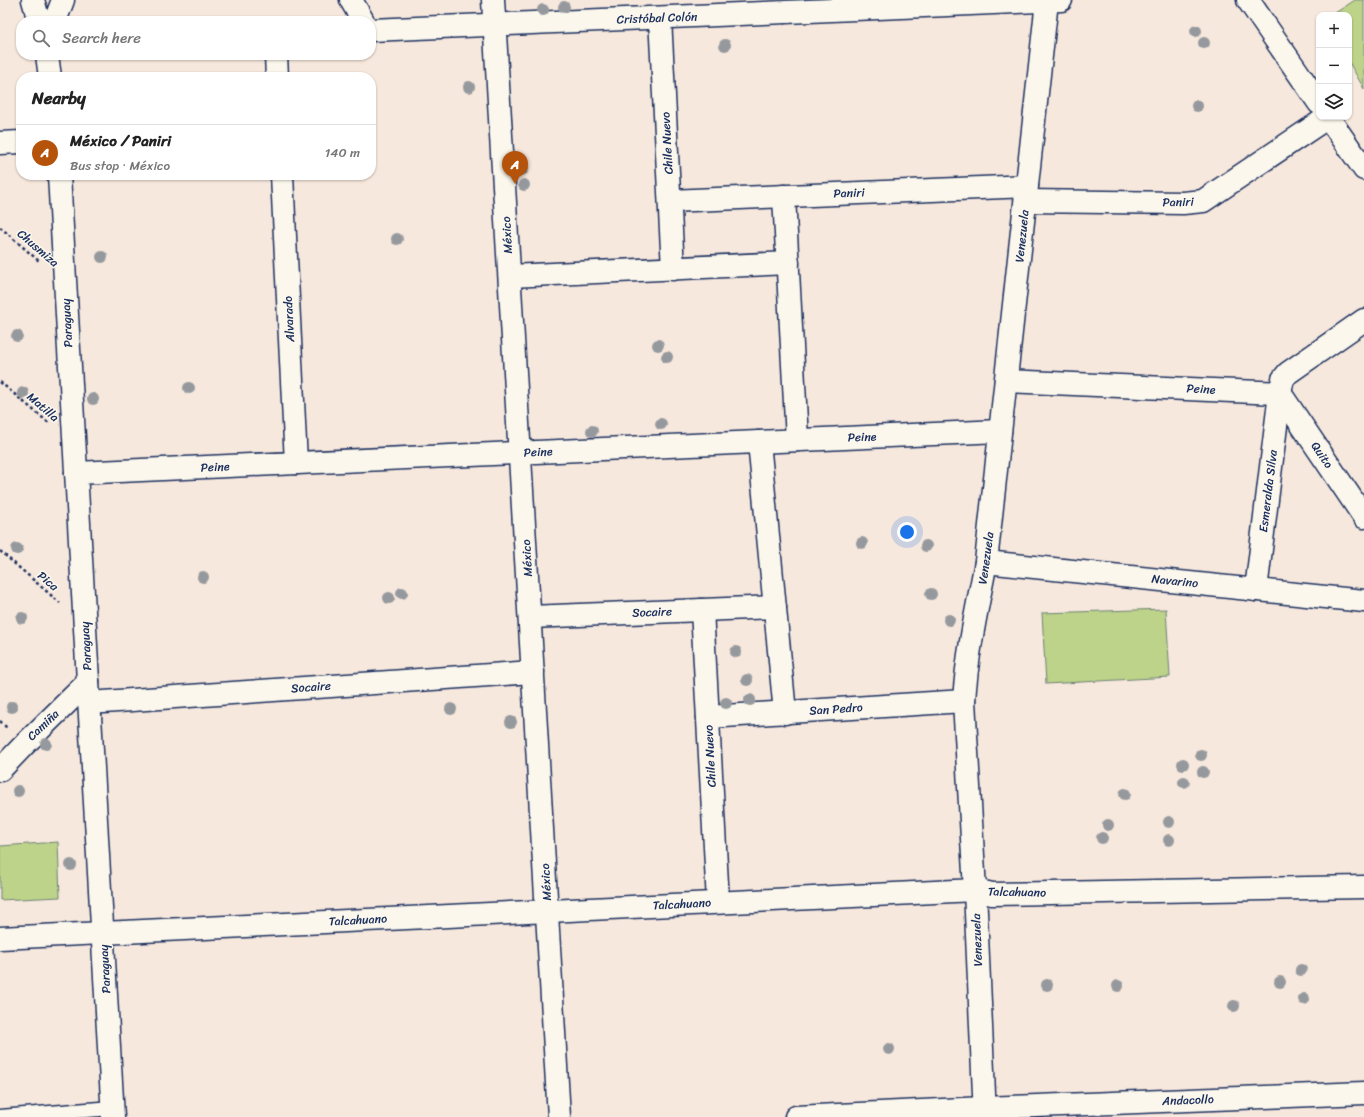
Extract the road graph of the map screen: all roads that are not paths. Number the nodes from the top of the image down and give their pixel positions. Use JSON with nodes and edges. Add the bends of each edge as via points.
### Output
{"nodes":[{"id":1,"x":33,"y":0,"type":"edge"},
{"id":2,"x":63,"y":0,"type":"edge"},
{"id":3,"x":351,"y":0,"type":"edge"},
{"id":4,"x":494,"y":0,"type":"edge"},
{"id":5,"x":1054,"y":0,"type":"edge"},
{"id":6,"x":1248,"y":0,"type":"edge"},
{"id":7,"x":921,"y":3,"type":"edge"},
{"id":8,"x":38,"y":16,"type":"edge"},
{"id":9,"x":57,"y":16,"type":"edge"},
{"id":10,"x":360,"y":16,"type":"edge"},
{"id":11,"x":660,"y":18,"type":"junction"},
{"id":12,"x":495,"y":24,"type":"junction"},
{"id":13,"x":376,"y":30,"type":"edge"},
{"id":14,"x":48,"y":60,"type":"edge"},
{"id":15,"x":276,"y":60,"type":"edge"},
{"id":16,"x":49,"y":72,"type":"edge"},
{"id":17,"x":277,"y":72,"type":"edge"},
{"id":18,"x":1316,"y":99,"type":"edge"},
{"id":19,"x":1324,"y":120,"type":"edge"},
{"id":20,"x":1330,"y":120,"type":"edge"},
{"id":21,"x":16,"y":142,"type":"edge"},
{"id":22,"x":0,"y":143,"type":"edge"},
{"id":23,"x":1364,"y":169,"type":"edge"},
{"id":24,"x":59,"y":180,"type":"edge"},
{"id":25,"x":282,"y":180,"type":"edge"},
{"id":26,"x":1026,"y":193,"type":"junction"},
{"id":27,"x":784,"y":196,"type":"junction"},
{"id":28,"x":670,"y":201,"type":"junction"},
{"id":29,"x":788,"y":263,"type":"junction"},
{"id":30,"x":673,"y":268,"type":"junction"},
{"id":31,"x":510,"y":276,"type":"junction"},
{"id":32,"x":1364,"y":320,"type":"edge"},
{"id":33,"x":1006,"y":381,"type":"junction"},
{"id":34,"x":1280,"y":393,"type":"junction"},
{"id":35,"x":1000,"y":431,"type":"junction"},
{"id":36,"x":797,"y":440,"type":"junction"},
{"id":37,"x":760,"y":442,"type":"junction"},
{"id":38,"x":520,"y":453,"type":"junction"},
{"id":39,"x":296,"y":463,"type":"junction"},
{"id":40,"x":76,"y":473,"type":"junction"},
{"id":41,"x":1364,"y":517,"type":"edge"},
{"id":42,"x":986,"y":562,"type":"junction"},
{"id":43,"x":1256,"y":590,"type":"junction"},
{"id":44,"x":1364,"y":601,"type":"edge"},
{"id":45,"x":775,"y":607,"type":"junction"},
{"id":46,"x":702,"y":610,"type":"junction"},
{"id":47,"x":530,"y":616,"type":"junction"},
{"id":48,"x":533,"y":672,"type":"junction"},
{"id":49,"x":89,"y":692,"type":"junction"},
{"id":50,"x":964,"y":701,"type":"junction"},
{"id":51,"x":785,"y":712,"type":"junction"},
{"id":52,"x":708,"y":717,"type":"junction"},
{"id":53,"x":0,"y":770,"type":"edge"},
{"id":54,"x":1364,"y":886,"type":"edge"},
{"id":55,"x":975,"y":890,"type":"junction"},
{"id":56,"x":718,"y":902,"type":"junction"},
{"id":57,"x":547,"y":911,"type":"junction"},
{"id":58,"x":102,"y":933,"type":"junction"},
{"id":59,"x":0,"y":938,"type":"edge"},
{"id":60,"x":1364,"y":1093,"type":"edge"},
{"id":61,"x":113,"y":1112,"type":"edge"},
{"id":62,"x":985,"y":1112,"type":"edge"},
{"id":63,"x":0,"y":1117,"type":"edge"},
{"id":64,"x":560,"y":1117,"type":"edge"},
{"id":65,"x":796,"y":1117,"type":"edge"}],
"edges":[{"from":1,"to":8,"type":"street"},
{"from":2,"to":9,"type":"street"},
{"from":3,"to":10,"type":"street"},
{"from":4,"to":12,"type":"street","name":"México"},
{"from":5,"to":7,"type":"street","name":"Cristóbal Colón"},
{"from":5,"to":26,"type":"street","name":"Venezuela"},
{"from":6,"to":18,"type":"street"},
{"from":7,"to":11,"type":"street","name":"Cristóbal Colón"},
{"from":11,"to":12,"type":"street","name":"Cristóbal Colón"},
{"from":11,"to":28,"type":"street","name":"Chile Nuevo"},
{"from":12,"to":13,"type":"street","name":"Cristóbal Colón"},
{"from":12,"to":31,"type":"street","name":"México"},
{"from":14,"to":16,"type":"street"},
{"from":15,"to":17,"type":"street"},
{"from":19,"to":26,"type":"street","name":"Paniri","via":[[1203,201],[1183,203]]},
{"from":20,"to":23,"type":"street"},
{"from":21,"to":22,"type":"street"},
{"from":24,"to":40,"type":"street","name":"Paraguay"},
{"from":25,"to":39,"type":"street","name":"Alvarado"},
{"from":26,"to":27,"type":"street","name":"Paniri"},
{"from":26,"to":33,"type":"street","name":"Venezuela"},
{"from":27,"to":28,"type":"street","name":"Paniri"},
{"from":27,"to":29,"type":"street"},
{"from":28,"to":30,"type":"street","name":"Chile Nuevo"},
{"from":29,"to":30,"type":"street"},
{"from":29,"to":36,"type":"street"},
{"from":30,"to":31,"type":"street"},
{"from":31,"to":38,"type":"street","name":"México"},
{"from":32,"to":34,"type":"street","via":[[1288,372],[1282,379]]},
{"from":33,"to":34,"type":"street","name":"Peine"},
{"from":33,"to":35,"type":"street","name":"Venezuela"},
{"from":34,"to":41,"type":"street","name":"Quito"},
{"from":34,"to":43,"type":"street","name":"Esmeralda Silva"},
{"from":35,"to":36,"type":"street","name":"Peine"},
{"from":35,"to":42,"type":"street","name":"Venezuela"},
{"from":36,"to":37,"type":"street","name":"Peine"},
{"from":37,"to":38,"type":"street","name":"Peine"},
{"from":37,"to":45,"type":"street"},
{"from":38,"to":39,"type":"street","name":"Peine"},
{"from":38,"to":47,"type":"street","name":"México"},
{"from":39,"to":40,"type":"street","name":"Peine"},
{"from":40,"to":49,"type":"street","name":"Paraguay"},
{"from":42,"to":43,"type":"street","name":"Navarino"},
{"from":42,"to":50,"type":"street","name":"Venezuela","via":[[969,649]]},
{"from":43,"to":44,"type":"street","name":"Navarino"},
{"from":45,"to":46,"type":"street","name":"Socaire"},
{"from":45,"to":51,"type":"street"},
{"from":46,"to":47,"type":"street","name":"Socaire"},
{"from":46,"to":52,"type":"street","name":"Chile Nuevo"},
{"from":47,"to":48,"type":"street","name":"México"},
{"from":48,"to":49,"type":"street","name":"Socaire"},
{"from":48,"to":57,"type":"street","name":"México"},
{"from":49,"to":53,"type":"street","name":"Camiña","via":[[25,744]]},
{"from":49,"to":58,"type":"street","name":"Paraguay"},
{"from":50,"to":51,"type":"street","name":"San Pedro"},
{"from":50,"to":55,"type":"street","name":"Venezuela"},
{"from":51,"to":52,"type":"street","name":"San Pedro"},
{"from":52,"to":56,"type":"street","name":"Chile Nuevo"},
{"from":54,"to":55,"type":"street","name":"Talcahuano","via":[[992,894]]},
{"from":55,"to":56,"type":"street","name":"Talcahuano"},
{"from":55,"to":62,"type":"street","name":"Venezuela"},
{"from":56,"to":57,"type":"street","name":"Talcahuano"},
{"from":57,"to":58,"type":"street","name":"Talcahuano"},
{"from":57,"to":64,"type":"street","name":"México"},
{"from":58,"to":59,"type":"street","name":"Talcahuano"},
{"from":58,"to":61,"type":"street","name":"Paraguay"},
{"from":60,"to":62,"type":"street","name":"Andacollo"},
{"from":61,"to":63,"type":"lane"},
{"from":62,"to":65,"type":"street","name":"Andacollo"}]}
